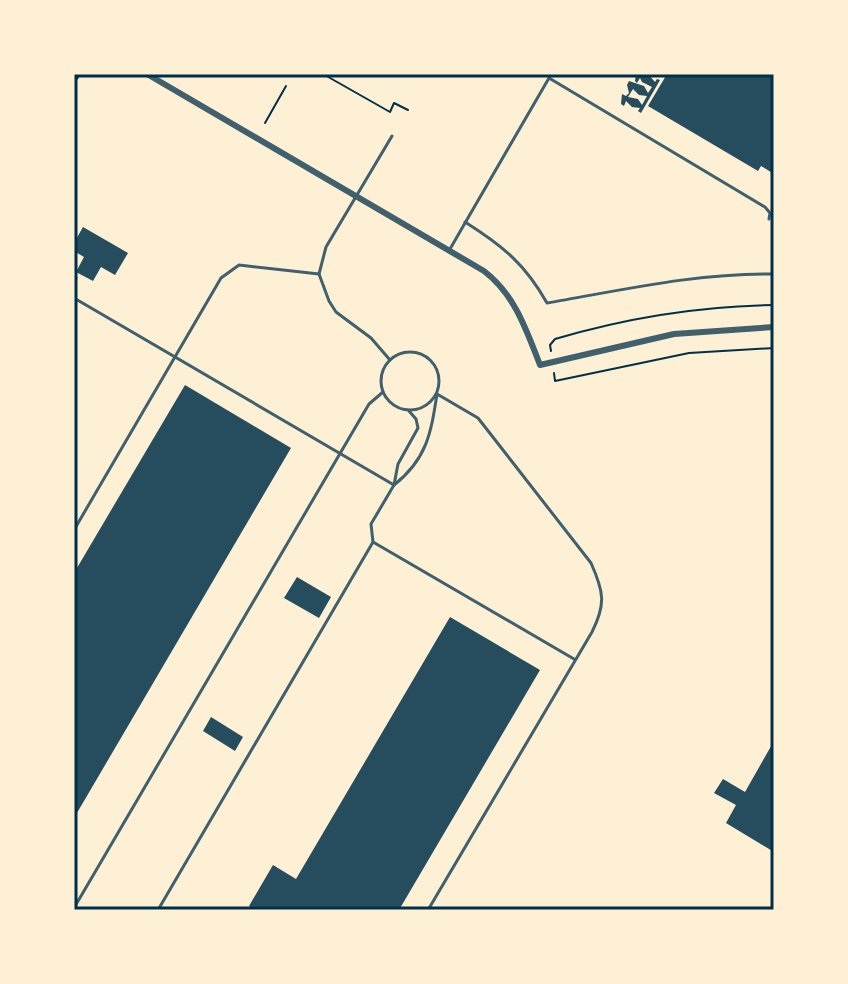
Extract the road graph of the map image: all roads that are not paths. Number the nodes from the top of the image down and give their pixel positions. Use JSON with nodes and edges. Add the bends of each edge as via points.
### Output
{"nodes":[{"id":1,"x":147,"y":74,"type":"edge"},
{"id":2,"x":392,"y":136,"type":"dead end"},
{"id":3,"x":357,"y":197,"type":"junction"},
{"id":4,"x":769,"y":219,"type":"dead end"},
{"id":5,"x":465,"y":222,"type":"junction"},
{"id":6,"x":450,"y":249,"type":"junction"},
{"id":7,"x":319,"y":274,"type":"junction"},
{"id":8,"x":774,"y":274,"type":"edge"},
{"id":9,"x":74,"y":298,"type":"edge"},
{"id":10,"x":774,"y":327,"type":"edge"},
{"id":11,"x":174,"y":357,"type":"junction"},
{"id":12,"x":390,"y":360,"type":"junction"},
{"id":13,"x":383,"y":392,"type":"junction"},
{"id":14,"x":437,"y":394,"type":"junction"},
{"id":15,"x":409,"y":411,"type":"junction"},
{"id":16,"x":341,"y":453,"type":"junction"},
{"id":17,"x":394,"y":485,"type":"junction"},
{"id":18,"x":74,"y":530,"type":"edge"},
{"id":19,"x":373,"y":542,"type":"junction"},
{"id":20,"x":575,"y":660,"type":"junction"},
{"id":21,"x":74,"y":908,"type":"edge"},
{"id":22,"x":158,"y":910,"type":"edge"},
{"id":23,"x":428,"y":910,"type":"edge"}],
"edges":[{"from":1,"to":3,"type":"street"},
{"from":2,"to":3,"type":"lane"},
{"from":3,"to":6,"type":"street"},
{"from":3,"to":7,"type":"lane","via":[[326,247]]},
{"from":4,"to":5,"type":"lane","via":[[765,207],[549,78]]},
{"from":5,"to":6,"type":"lane"},
{"from":5,"to":8,"type":"lane","via":[[514,257],[547,303],[678,279]]},
{"from":6,"to":10,"type":"street","via":[[490,275],[508,295],[540,365],[674,334]]},
{"from":7,"to":11,"type":"lane","via":[[239,265],[228,271]]},
{"from":7,"to":12,"type":"lane","via":[[336,312]]},
{"from":9,"to":11,"type":"lane"},
{"from":11,"to":16,"type":"lane"},
{"from":11,"to":18,"type":"lane"},
{"from":12,"to":13,"type":"lane","via":[[383,369]]},
{"from":12,"to":14,"type":"lane","via":[[411,352],[432,361],[440,382]]},
{"from":13,"to":15,"type":"lane","via":[[389,402]]},
{"from":13,"to":16,"type":"lane","via":[[369,404]]},
{"from":14,"to":15,"type":"lane","via":[[430,403]]},
{"from":14,"to":17,"type":"lane","via":[[431,437],[411,471]]},
{"from":14,"to":20,"type":"lane","via":[[478,418],[591,563],[602,609]]},
{"from":15,"to":17,"type":"lane","via":[[418,428],[398,464]]},
{"from":16,"to":17,"type":"lane"},
{"from":16,"to":21,"type":"lane"},
{"from":17,"to":19,"type":"lane","via":[[371,524]]},
{"from":19,"to":20,"type":"lane"},
{"from":19,"to":22,"type":"lane"},
{"from":20,"to":23,"type":"lane"}]}
